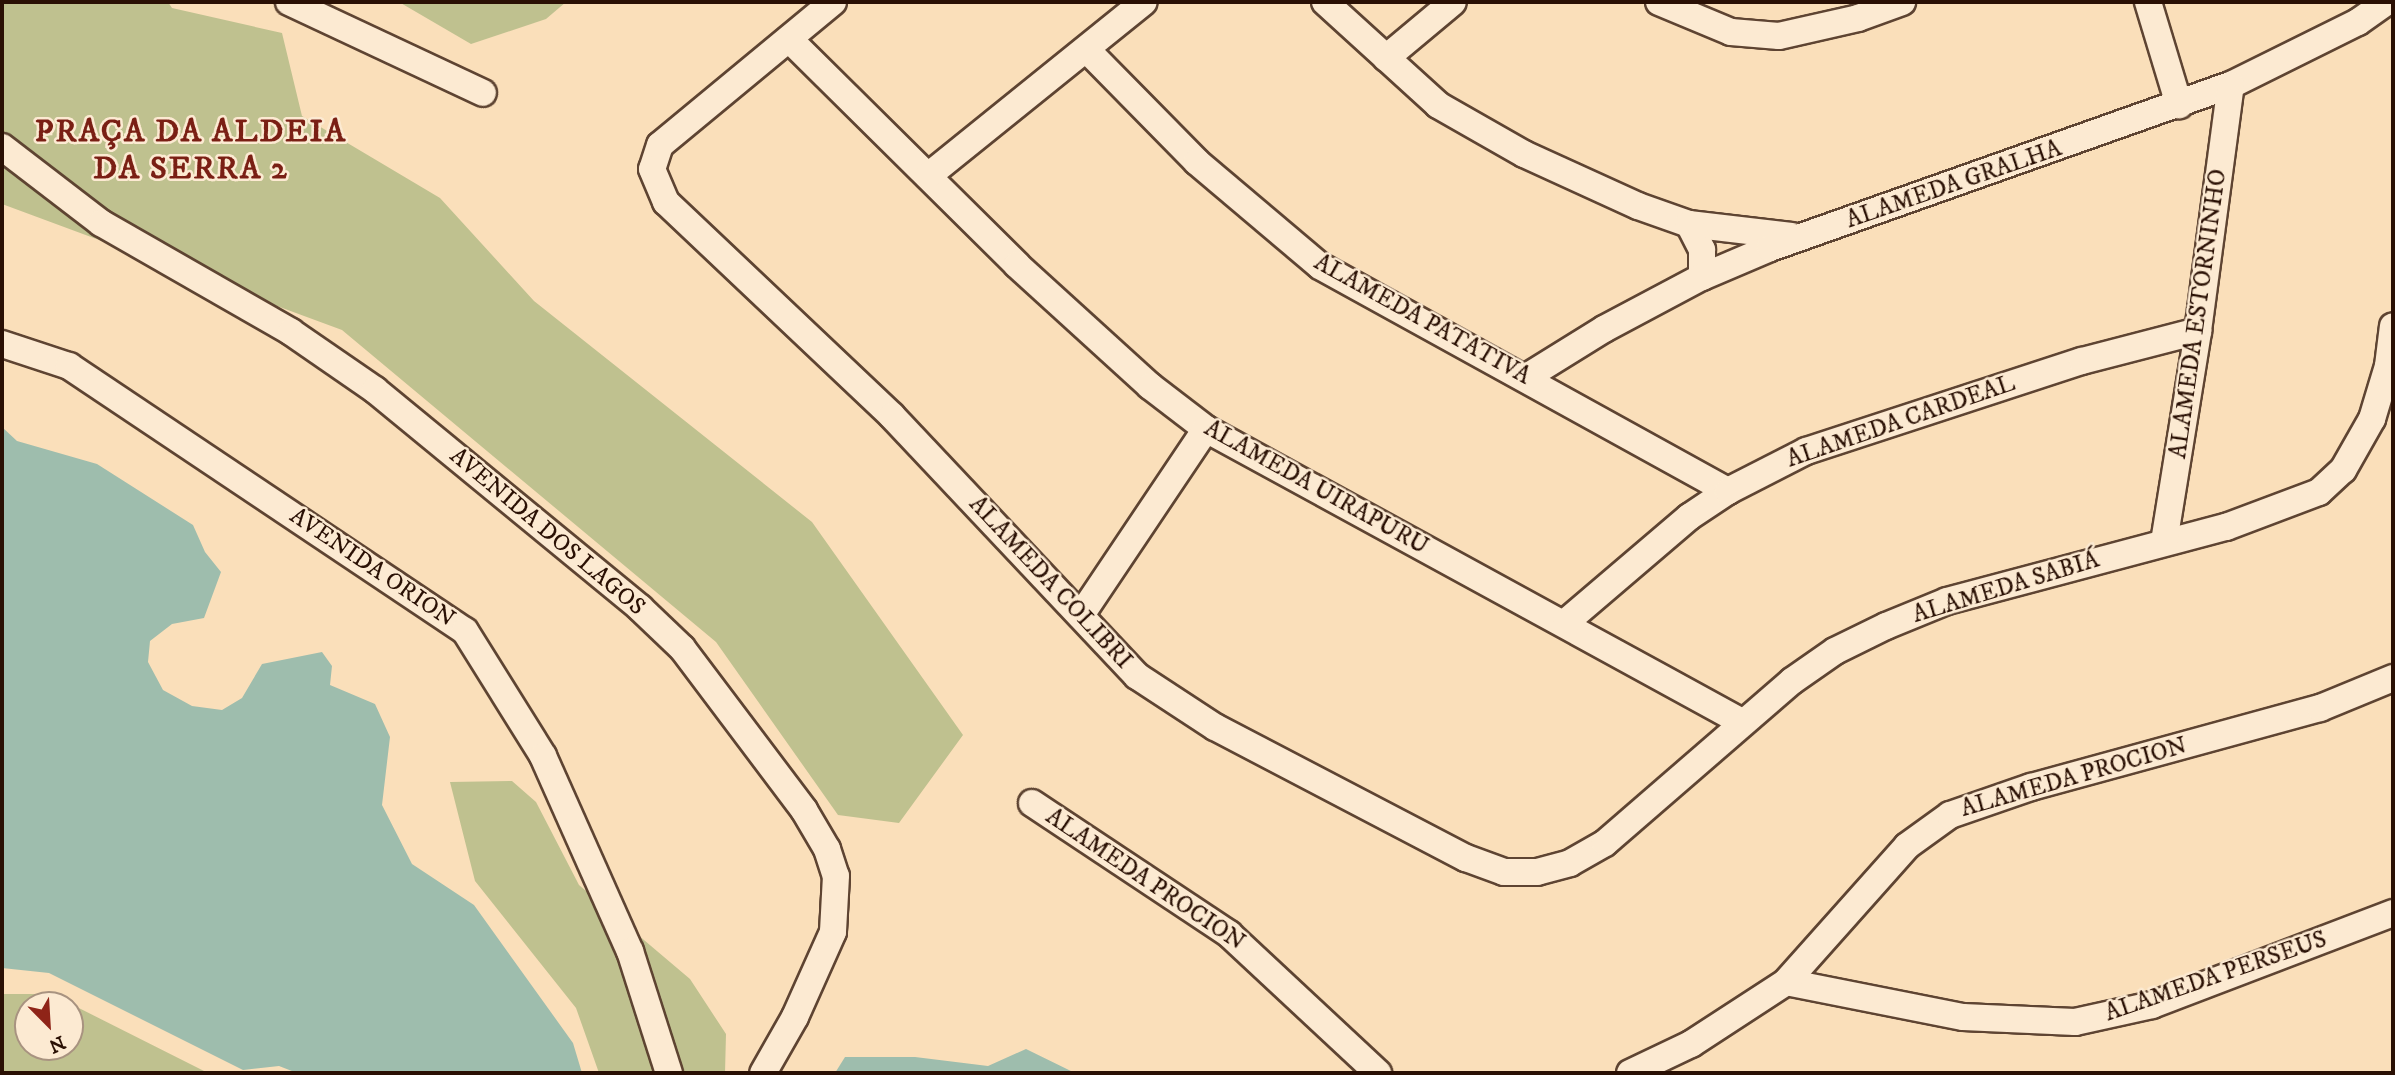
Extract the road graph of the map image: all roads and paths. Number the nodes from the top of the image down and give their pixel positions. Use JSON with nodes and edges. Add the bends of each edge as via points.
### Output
{"nodes":[{"id":1,"x":289,"y":2,"type":"edge"},
{"id":2,"x":833,"y":2,"type":"edge"},
{"id":3,"x":1144,"y":2,"type":"edge"},
{"id":4,"x":1325,"y":2,"type":"edge"},
{"id":5,"x":1453,"y":2,"type":"edge"},
{"id":6,"x":1659,"y":2,"type":"edge"},
{"id":7,"x":1902,"y":2,"type":"edge"},
{"id":8,"x":2148,"y":2,"type":"edge"},
{"id":9,"x":2387,"y":2,"type":"edge"},
{"id":10,"x":789,"y":39,"type":"junction"},
{"id":11,"x":1087,"y":50,"type":"junction"},
{"id":12,"x":1386,"y":58,"type":"junction"},
{"id":13,"x":2231,"y":85,"type":"junction"},
{"id":14,"x":483,"y":93,"type":"dead end"},
{"id":15,"x":2179,"y":106,"type":"junction"},
{"id":16,"x":2,"y":147,"type":"edge"},
{"id":17,"x":929,"y":176,"type":"junction"},
{"id":18,"x":1689,"y":224,"type":"junction"},
{"id":19,"x":1804,"y":237,"type":"junction"},
{"id":20,"x":1702,"y":277,"type":"junction"},
{"id":21,"x":2393,"y":326,"type":"edge"},
{"id":22,"x":2199,"y":331,"type":"junction"},
{"id":23,"x":2,"y":344,"type":"edge"},
{"id":24,"x":1525,"y":378,"type":"junction"},
{"id":25,"x":1206,"y":429,"type":"junction"},
{"id":26,"x":1728,"y":491,"type":"junction"},
{"id":27,"x":2164,"y":542,"type":"junction"},
{"id":28,"x":1081,"y":615,"type":"junction"},
{"id":29,"x":1566,"y":622,"type":"junction"},
{"id":30,"x":2393,"y":678,"type":"edge"},
{"id":31,"x":1742,"y":722,"type":"junction"},
{"id":32,"x":1032,"y":803,"type":"dead end"},
{"id":33,"x":1537,"y":872,"type":"joint"},
{"id":34,"x":2392,"y":916,"type":"edge"},
{"id":35,"x":1823,"y":945,"type":"junction"},
{"id":36,"x":1786,"y":982,"type":"junction"},
{"id":37,"x":1850,"y":995,"type":"junction"},
{"id":38,"x":1342,"y":1043,"type":"junction"},
{"id":39,"x":669,"y":1073,"type":"edge"},
{"id":40,"x":763,"y":1073,"type":"edge"},
{"id":41,"x":1362,"y":1073,"type":"edge"},
{"id":42,"x":1378,"y":1073,"type":"edge"},
{"id":43,"x":1630,"y":1073,"type":"edge"}],
"edges":[{"from":1,"to":14,"type":"street"},
{"from":2,"to":10,"type":"street"},
{"from":3,"to":11,"type":"street"},
{"from":4,"to":12,"type":"street"},
{"from":5,"to":12,"type":"street"},
{"from":6,"to":7,"type":"street","via":[[1731,32],[1779,36],[1858,18]]},
{"from":8,"to":15,"type":"street"},
{"from":9,"to":13,"type":"street","name":"ALAMEDA GRALHA"},
{"from":10,"to":17,"type":"street","name":"ALAMEDA UIRAPURU"},
{"from":10,"to":28,"type":"street","name":"ALAMEDA COLIBRI","via":[[660,145],[652,169],[666,202],[892,416]]},
{"from":11,"to":17,"type":"street"},
{"from":11,"to":24,"type":"street","name":"ALAMEDA PATATIVA","via":[[1196,162],[1320,266]]},
{"from":12,"to":18,"type":"street","via":[[1438,105],[1524,154]]},
{"from":13,"to":15,"type":"street","name":"ALAMEDA GRALHA"},
{"from":13,"to":22,"type":"street","name":"ALAMEDA ESTORNINHO"},
{"from":15,"to":19,"type":"street","name":"ALAMEDA GRALHA"},
{"from":16,"to":40,"type":"street","name":"AVENIDA DOS LAGOS","via":[[100,223],[291,332],[375,390],[640,608],[682,648],[804,810],[827,849],[836,876],[833,932],[795,1017]]},
{"from":17,"to":25,"type":"street","name":"ALAMEDA UIRAPURU","via":[[1150,386]]},
{"from":18,"to":19,"type":"street"},
{"from":18,"to":20,"type":"street","via":[[1702,250]]},
{"from":19,"to":20,"type":"street","name":"ALAMEDA GRALHA"},
{"from":20,"to":24,"type":"street","name":"ALAMEDA GRALHA"},
{"from":21,"to":27,"type":"street","name":"ALAMEDA SABIÁ","via":[[2388,366],[2372,419],[2343,470],[2319,492],[2293,505]]},
{"from":22,"to":26,"type":"street","name":"ALAMEDA CARDEAL","via":[[2082,361],[1899,418],[1806,451]]},
{"from":22,"to":27,"type":"street","name":"ALAMEDA ESTORNINHO"},
{"from":23,"to":39,"type":"street","name":"AVENIDA ORION","via":[[69,366],[465,631],[544,756],[630,951]]},
{"from":24,"to":26,"type":"street","name":"ALAMEDA PATATIVA"},
{"from":25,"to":28,"type":"street"},
{"from":25,"to":29,"type":"street","name":"ALAMEDA UIRAPURU","via":[[1291,479]]},
{"from":26,"to":29,"type":"street","name":"ALAMEDA CARDEAL","via":[[1646,550]]},
{"from":27,"to":31,"type":"street","name":"ALAMEDA SABIÁ","via":[[1947,601],[1886,626],[1835,652]]},
{"from":28,"to":33,"type":"street","name":"ALAMEDA COLIBRI","via":[[1137,676],[1214,727],[1466,858],[1504,872]]},
{"from":29,"to":31,"type":"street","name":"ALAMEDA UIRAPURU"},
{"from":30,"to":35,"type":"street","name":"ALAMEDA PROCION","via":[[2320,708],[2031,787],[1950,815],[1907,846]]},
{"from":31,"to":33,"type":"street","name":"ALAMEDA SABIÁ","via":[[1648,810],[1605,843],[1570,863]]},
{"from":32,"to":38,"type":"street","name":"ALAMEDA PROCION","via":[[1230,934]]},
{"from":34,"to":37,"type":"street","name":"ALAMEDA PERSEUS","via":[[2109,1018],[2015,1021],[1963,1017]]},
{"from":35,"to":36,"type":"street","name":"ALAMEDA PROCION"},
{"from":35,"to":37,"type":"street","via":[[1832,971]]},
{"from":36,"to":37,"type":"street","name":"ALAMEDA PERSEUS"},
{"from":36,"to":43,"type":"street","name":"ALAMEDA PROCION","via":[[1703,1037]]},
{"from":38,"to":41,"type":"street"},
{"from":38,"to":42,"type":"street","name":"ALAMEDA PROCION"}]}
